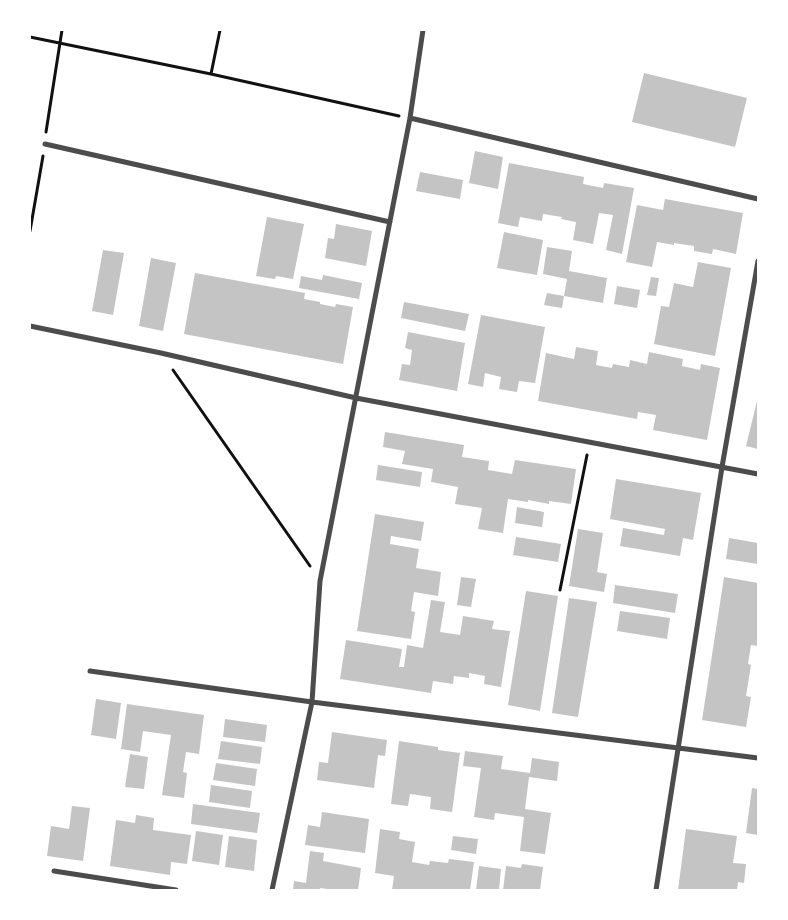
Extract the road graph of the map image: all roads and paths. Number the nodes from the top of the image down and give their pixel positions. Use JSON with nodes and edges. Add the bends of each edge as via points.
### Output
{"nodes":[{"id":1,"x":220,"y":30,"type":"edge"},
{"id":2,"x":423,"y":30,"type":"edge"},
{"id":3,"x":30,"y":37,"type":"edge"},
{"id":4,"x":211,"y":74,"type":"junction"},
{"id":5,"x":410,"y":118,"type":"junction"},
{"id":6,"x":44,"y":144,"type":"dead end"},
{"id":7,"x":758,"y":199,"type":"edge"},
{"id":8,"x":390,"y":222,"type":"junction"},
{"id":9,"x":758,"y":261,"type":"edge"},
{"id":10,"x":30,"y":326,"type":"edge"},
{"id":11,"x":161,"y":353,"type":"junction"},
{"id":12,"x":356,"y":398,"type":"junction"},
{"id":13,"x":589,"y":442,"type":"junction"},
{"id":14,"x":722,"y":467,"type":"junction"},
{"id":15,"x":758,"y":474,"type":"edge"},
{"id":16,"x":320,"y":581,"type":"junction"},
{"id":17,"x":560,"y":590,"type":"dead end"},
{"id":18,"x":90,"y":671,"type":"dead end"},
{"id":19,"x":312,"y":702,"type":"junction"},
{"id":20,"x":678,"y":749,"type":"junction"},
{"id":21,"x":758,"y":758,"type":"edge"},
{"id":22,"x":54,"y":871,"type":"dead end"},
{"id":23,"x":176,"y":890,"type":"edge"},
{"id":24,"x":272,"y":890,"type":"edge"},
{"id":25,"x":656,"y":890,"type":"edge"}],
"edges":[{"from":1,"to":4,"type":"path"},
{"from":2,"to":5,"type":"street"},
{"from":3,"to":4,"type":"path"},
{"from":4,"to":5,"type":"path"},
{"from":5,"to":7,"type":"street"},
{"from":5,"to":8,"type":"street"},
{"from":6,"to":8,"type":"street"},
{"from":8,"to":12,"type":"street"},
{"from":9,"to":14,"type":"street"},
{"from":10,"to":11,"type":"street"},
{"from":11,"to":12,"type":"street"},
{"from":11,"to":16,"type":"path"},
{"from":12,"to":13,"type":"street"},
{"from":12,"to":16,"type":"street"},
{"from":13,"to":14,"type":"street"},
{"from":13,"to":17,"type":"path"},
{"from":14,"to":15,"type":"street"},
{"from":14,"to":20,"type":"street"},
{"from":16,"to":19,"type":"street"},
{"from":18,"to":19,"type":"street"},
{"from":19,"to":20,"type":"street"},
{"from":19,"to":24,"type":"street"},
{"from":20,"to":21,"type":"street"},
{"from":20,"to":25,"type":"street"},
{"from":22,"to":23,"type":"street"}]}
